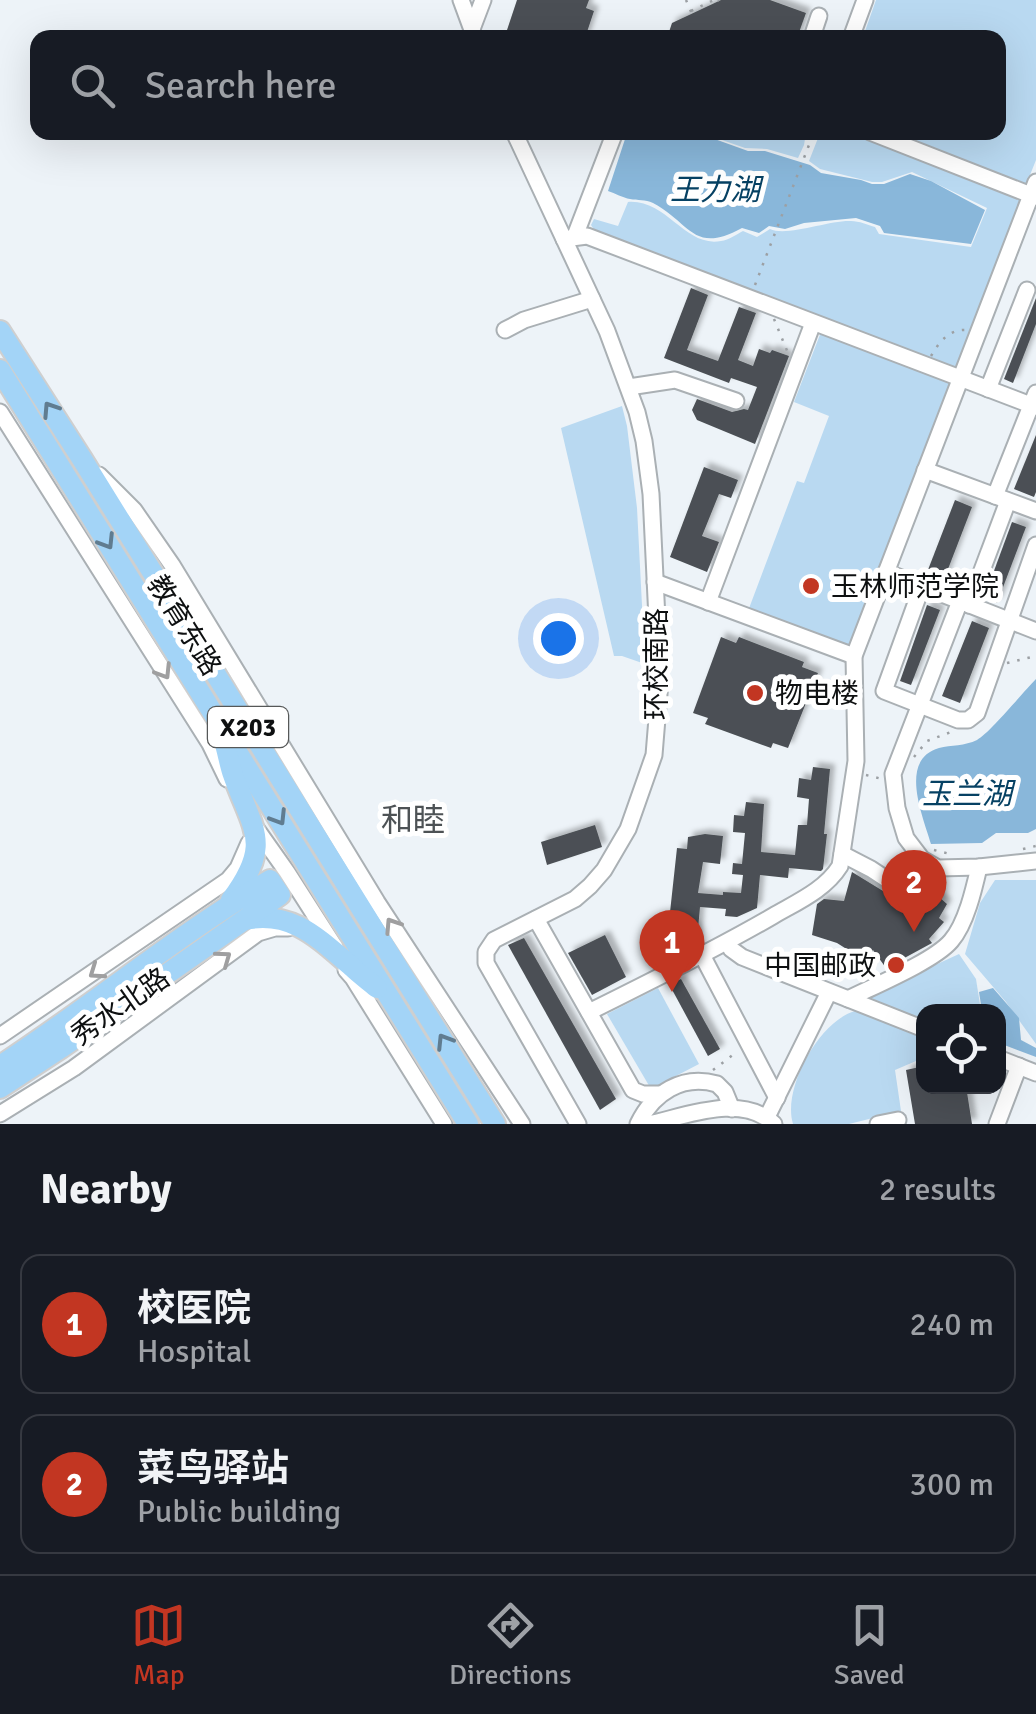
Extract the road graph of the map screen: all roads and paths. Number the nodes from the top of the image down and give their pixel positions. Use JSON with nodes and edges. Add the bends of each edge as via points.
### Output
{"nodes":[{"id":1,"x":462,"y":0,"type":"edge"},
{"id":2,"x":483,"y":0,"type":"edge"},
{"id":3,"x":686,"y":0,"type":"edge"},
{"id":4,"x":717,"y":0,"type":"edge"},
{"id":5,"x":865,"y":0,"type":"edge"},
{"id":6,"x":704,"y":4,"type":"edge"},
{"id":7,"x":819,"y":16,"type":"dead end"},
{"id":8,"x":473,"y":30,"type":"edge"},
{"id":9,"x":475,"y":30,"type":"edge"},
{"id":10,"x":814,"y":30,"type":"edge"},
{"id":11,"x":854,"y":30,"type":"edge"},
{"id":12,"x":518,"y":140,"type":"edge"},
{"id":13,"x":612,"y":140,"type":"edge"},
{"id":14,"x":811,"y":140,"type":"edge"},
{"id":15,"x":896,"y":140,"type":"edge"},
{"id":16,"x":1034,"y":192,"type":"edge"},
{"id":17,"x":569,"y":237,"type":"junction"},
{"id":18,"x":1028,"y":290,"type":"dead end"},
{"id":19,"x":592,"y":298,"type":"junction"},
{"id":20,"x":750,"y":298,"type":"junction"},
{"id":21,"x":774,"y":308,"type":"junction"},
{"id":22,"x":814,"y":322,"type":"junction"},
{"id":23,"x":505,"y":330,"type":"dead end"},
{"id":24,"x":0,"y":332,"type":"edge"},
{"id":25,"x":978,"y":333,"type":"junction"},
{"id":26,"x":926,"y":366,"type":"junction"},
{"id":27,"x":0,"y":370,"type":"edge"},
{"id":28,"x":793,"y":377,"type":"junction"},
{"id":29,"x":960,"y":379,"type":"junction"},
{"id":30,"x":630,"y":387,"type":"junction"},
{"id":31,"x":988,"y":389,"type":"junction"},
{"id":32,"x":736,"y":401,"type":"dead end"},
{"id":33,"x":1034,"y":402,"type":"edge"},
{"id":34,"x":0,"y":412,"type":"edge"},
{"id":35,"x":82,"y":459,"type":"junction"},
{"id":36,"x":926,"y":470,"type":"junction"},
{"id":37,"x":1002,"y":498,"type":"junction"},
{"id":38,"x":1036,"y":511,"type":"edge"},
{"id":39,"x":1036,"y":545,"type":"edge"},
{"id":40,"x":886,"y":572,"type":"junction"},
{"id":41,"x":655,"y":582,"type":"junction"},
{"id":42,"x":922,"y":586,"type":"junction"},
{"id":43,"x":708,"y":602,"type":"junction"},
{"id":44,"x":964,"y":603,"type":"junction"},
{"id":45,"x":1009,"y":621,"type":"junction"},
{"id":46,"x":1036,"y":631,"type":"edge"},
{"id":47,"x":854,"y":656,"type":"junction"},
{"id":48,"x":1036,"y":656,"type":"edge"},
{"id":49,"x":1004,"y":665,"type":"dead end"},
{"id":50,"x":921,"y":704,"type":"junction"},
{"id":51,"x":217,"y":717,"type":"junction"},
{"id":52,"x":954,"y":732,"type":"dead end"},
{"id":53,"x":909,"y":767,"type":"dead end"},
{"id":54,"x":853,"y":772,"type":"junction"},
{"id":55,"x":894,"y":782,"type":"junction"},
{"id":56,"x":249,"y":818,"type":"junction"},
{"id":57,"x":912,"y":846,"type":"junction"},
{"id":58,"x":1036,"y":846,"type":"edge"},
{"id":59,"x":930,"y":848,"type":"dead end"},
{"id":60,"x":1012,"y":850,"type":"dead end"},
{"id":61,"x":842,"y":854,"type":"junction"},
{"id":62,"x":956,"y":855,"type":"dead end"},
{"id":63,"x":1036,"y":861,"type":"edge"},
{"id":64,"x":979,"y":867,"type":"junction"},
{"id":65,"x":881,"y":876,"type":"junction"},
{"id":66,"x":921,"y":902,"type":"dead end"},
{"id":67,"x":232,"y":914,"type":"junction"},
{"id":68,"x":536,"y":918,"type":"junction"},
{"id":69,"x":728,"y":942,"type":"junction"},
{"id":70,"x":702,"y":955,"type":"junction"},
{"id":71,"x":348,"y":969,"type":"junction"},
{"id":72,"x":829,"y":992,"type":"junction"},
{"id":73,"x":387,"y":996,"type":"junction"},
{"id":74,"x":848,"y":999,"type":"junction"},
{"id":75,"x":589,"y":1012,"type":"junction"},
{"id":76,"x":916,"y":1025,"type":"edge"},
{"id":77,"x":0,"y":1036,"type":"edge"},
{"id":78,"x":748,"y":1046,"type":"junction"},
{"id":79,"x":1006,"y":1061,"type":"edge"},
{"id":80,"x":0,"y":1066,"type":"edge"},
{"id":81,"x":1019,"y":1066,"type":"junction"},
{"id":82,"x":1036,"y":1073,"type":"edge"},
{"id":83,"x":704,"y":1082,"type":"junction"},
{"id":84,"x":0,"y":1088,"type":"edge"},
{"id":85,"x":633,"y":1090,"type":"junction"},
{"id":86,"x":659,"y":1094,"type":"junction"},
{"id":87,"x":777,"y":1098,"type":"junction"},
{"id":88,"x":732,"y":1109,"type":"junction"},
{"id":89,"x":0,"y":1114,"type":"edge"},
{"id":90,"x":644,"y":1119,"type":"edge"},
{"id":91,"x":898,"y":1120,"type":"dead end"},
{"id":92,"x":771,"y":1121,"type":"edge"},
{"id":93,"x":444,"y":1124,"type":"edge"},
{"id":94,"x":468,"y":1124,"type":"edge"},
{"id":95,"x":495,"y":1124,"type":"edge"},
{"id":96,"x":522,"y":1124,"type":"edge"},
{"id":97,"x":578,"y":1124,"type":"edge"},
{"id":98,"x":878,"y":1124,"type":"edge"},
{"id":99,"x":997,"y":1124,"type":"edge"}],
"edges":[{"from":1,"to":8,"type":"lane"},
{"from":2,"to":9,"type":"lane"},
{"from":3,"to":6,"type":"path","via":[[692,12]]},
{"from":4,"to":6,"type":"path"},
{"from":5,"to":11,"type":"lane"},
{"from":7,"to":10,"type":"lane"},
{"from":12,"to":17,"type":"lane","name":"环校南路"},
{"from":13,"to":17,"type":"lane","via":[[582,222]]},
{"from":14,"to":20,"type":"path"},
{"from":15,"to":16,"type":"lane"},
{"from":16,"to":25,"type":"lane"},
{"from":17,"to":19,"type":"lane","name":"环校南路"},
{"from":17,"to":20,"type":"lane","via":[[587,236]]},
{"from":18,"to":31,"type":"lane"},
{"from":19,"to":23,"type":"lane"},
{"from":19,"to":30,"type":"lane","name":"环校南路"},
{"from":20,"to":21,"type":"lane"},
{"from":21,"to":22,"type":"lane"},
{"from":21,"to":28,"type":"path"},
{"from":22,"to":26,"type":"lane"},
{"from":22,"to":28,"type":"lane"},
{"from":35,"to":24,"type":"main road","name":"教育东路","number":"X203","one_way":true},
{"from":25,"to":26,"type":"path","via":[[948,334]]},
{"from":25,"to":29,"type":"lane"},
{"from":26,"to":29,"type":"lane"},
{"from":27,"to":51,"type":"main road","name":"教育东路","number":"X203","one_way":true},
{"from":28,"to":43,"type":"lane"},
{"from":29,"to":31,"type":"lane"},
{"from":29,"to":36,"type":"lane"},
{"from":30,"to":32,"type":"lane","via":[[675,380]]},
{"from":30,"to":41,"type":"lane","name":"环校南路","via":[[648,468]]},
{"from":31,"to":33,"type":"lane"},
{"from":33,"to":37,"type":"lane"},
{"from":34,"to":56,"type":"lane","one_way":true,"via":[[210,744]]},
{"from":95,"to":35,"type":"main road","name":"教育东路","number":"X203","one_way":true},
{"from":96,"to":35,"type":"lane","one_way":true,"via":[[377,902],[172,565],[134,510]]},
{"from":36,"to":37,"type":"lane"},
{"from":36,"to":40,"type":"lane"},
{"from":37,"to":38,"type":"lane"},
{"from":37,"to":44,"type":"lane"},
{"from":39,"to":45,"type":"lane"},
{"from":40,"to":42,"type":"lane"},
{"from":40,"to":47,"type":"lane"},
{"from":41,"to":43,"type":"lane"},
{"from":41,"to":68,"type":"lane","name":"环校南路","via":[[658,729],[636,807],[617,850],[590,886]]},
{"from":42,"to":44,"type":"lane"},
{"from":42,"to":50,"type":"lane","via":[[884,691]]},
{"from":43,"to":47,"type":"lane"},
{"from":44,"to":45,"type":"lane"},
{"from":44,"to":50,"type":"lane"},
{"from":45,"to":46,"type":"lane"},
{"from":45,"to":50,"type":"lane","via":[[977,713],[958,720]]},
{"from":47,"to":54,"type":"lane"},
{"from":48,"to":49,"type":"path"},
{"from":50,"to":55,"type":"lane"},
{"from":51,"to":56,"type":"main road"},
{"from":51,"to":73,"type":"main road","name":"教育东路","number":"X203","one_way":true},
{"from":52,"to":53,"type":"path","via":[[927,740]]},
{"from":54,"to":55,"type":"path"},
{"from":54,"to":61,"type":"lane"},
{"from":55,"to":57,"type":"lane"},
{"from":56,"to":67,"type":"main road","via":[[255,853]]},
{"from":56,"to":71,"type":"lane"},
{"from":56,"to":77,"type":"lane","one_way":true,"via":[[247,851],[228,880]]},
{"from":57,"to":64,"type":"lane","via":[[938,868]]},
{"from":57,"to":65,"type":"path"},
{"from":58,"to":60,"type":"path"},
{"from":59,"to":62,"type":"path"},
{"from":61,"to":65,"type":"lane"},
{"from":61,"to":69,"type":"lane","via":[[832,878],[818,889]]},
{"from":63,"to":64,"type":"lane"},
{"from":64,"to":74,"type":"lane","via":[[953,940]]},
{"from":65,"to":66,"type":"lane"},
{"from":67,"to":71,"type":"main road","via":[[298,926]]},
{"from":67,"to":80,"type":"main road","name":"秀水北路"},
{"from":67,"to":84,"type":"main road","name":"秀水北路"},
{"from":68,"to":75,"type":"lane"},
{"from":68,"to":97,"type":"lane","name":"环校南路","via":[[494,940],[486,963]]},
{"from":69,"to":70,"type":"lane"},
{"from":69,"to":72,"type":"lane","via":[[742,957]]},
{"from":70,"to":75,"type":"lane"},
{"from":70,"to":78,"type":"lane"},
{"from":71,"to":73,"type":"main road"},
{"from":89,"to":71,"type":"lane","one_way":true,"via":[[258,933],[290,928],[323,945]]},
{"from":71,"to":93,"type":"lane"},
{"from":72,"to":74,"type":"lane"},
{"from":72,"to":87,"type":"lane"},
{"from":73,"to":94,"type":"main road","name":"教育东路","number":"X203"},
{"from":74,"to":76,"type":"lane"},
{"from":75,"to":85,"type":"lane"},
{"from":78,"to":83,"type":"path"},
{"from":78,"to":87,"type":"lane"},
{"from":79,"to":81,"type":"lane"},
{"from":81,"to":82,"type":"lane"},
{"from":81,"to":99,"type":"lane"},
{"from":83,"to":86,"type":"lane"},
{"from":83,"to":88,"type":"lane","via":[[717,1084]]},
{"from":85,"to":86,"type":"lane"},
{"from":85,"to":90,"type":"lane"},
{"from":86,"to":90,"type":"lane"},
{"from":87,"to":92,"type":"lane"},
{"from":88,"to":90,"type":"lane"},
{"from":88,"to":92,"type":"lane"},
{"from":91,"to":98,"type":"lane"}]}
